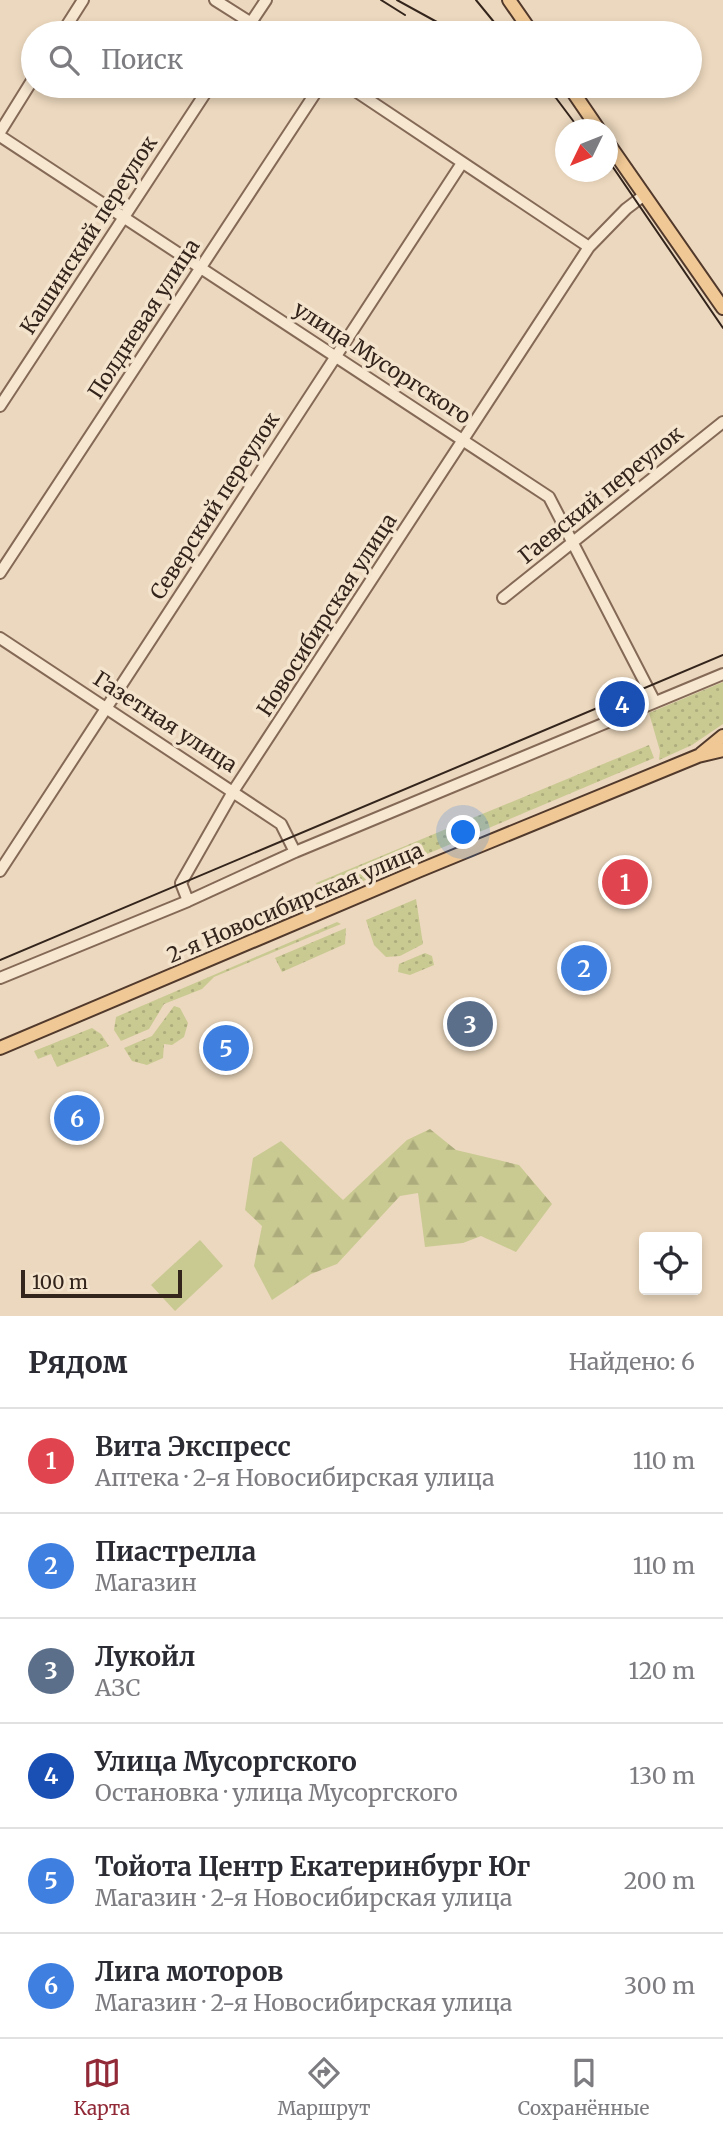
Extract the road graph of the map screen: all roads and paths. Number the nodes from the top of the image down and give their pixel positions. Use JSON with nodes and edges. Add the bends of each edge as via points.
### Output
{"nodes":[{"id":1,"x":83,"y":0,"type":"edge"},
{"id":2,"x":215,"y":0,"type":"edge"},
{"id":3,"x":266,"y":0,"type":"edge"},
{"id":4,"x":509,"y":0,"type":"edge"},
{"id":5,"x":70,"y":21,"type":"edge"},
{"id":6,"x":248,"y":21,"type":"edge"},
{"id":7,"x":252,"y":21,"type":"edge"},
{"id":8,"x":524,"y":21,"type":"edge"},
{"id":9,"x":22,"y":98,"type":"edge"},
{"id":10,"x":202,"y":98,"type":"edge"},
{"id":11,"x":312,"y":98,"type":"edge"},
{"id":12,"x":366,"y":98,"type":"edge"},
{"id":13,"x":577,"y":98,"type":"edge"},
{"id":14,"x":591,"y":119,"type":"edge"},
{"id":15,"x":0,"y":134,"type":"edge"},
{"id":16,"x":618,"y":159,"type":"edge"},
{"id":17,"x":462,"y":163,"type":"junction"},
{"id":18,"x":643,"y":195,"type":"junction"},
{"id":19,"x":124,"y":218,"type":"junction"},
{"id":20,"x":589,"y":247,"type":"junction"},
{"id":21,"x":200,"y":268,"type":"junction"},
{"id":22,"x":723,"y":308,"type":"edge"},
{"id":23,"x":336,"y":356,"type":"junction"},
{"id":24,"x":0,"y":406,"type":"edge"},
{"id":25,"x":723,"y":422,"type":"edge"},
{"id":26,"x":466,"y":440,"type":"junction"},
{"id":27,"x":573,"y":539,"type":"junction"},
{"id":28,"x":0,"y":573,"type":"edge"},
{"id":29,"x":503,"y":598,"type":"dead end"},
{"id":30,"x":0,"y":638,"type":"edge"},
{"id":31,"x":723,"y":674,"type":"edge"},
{"id":32,"x":655,"y":702,"type":"junction"},
{"id":33,"x":106,"y":707,"type":"junction"},
{"id":34,"x":723,"y":736,"type":"edge"},
{"id":35,"x":723,"y":750,"type":"edge"},
{"id":36,"x":698,"y":756,"type":"junction"},
{"id":37,"x":234,"y":790,"type":"junction"},
{"id":38,"x":295,"y":852,"type":"junction"},
{"id":39,"x":0,"y":871,"type":"edge"},
{"id":40,"x":188,"y":901,"type":"junction"},
{"id":41,"x":0,"y":978,"type":"edge"},
{"id":42,"x":0,"y":1048,"type":"edge"}],
"edges":[{"from":1,"to":5,"type":"street"},
{"from":2,"to":6,"type":"street"},
{"from":3,"to":7,"type":"street"},
{"from":4,"to":8,"type":"main road"},
{"from":9,"to":15,"type":"street"},
{"from":10,"to":19,"type":"street","name":"Кашинский переулок"},
{"from":11,"to":21,"type":"street","name":"Полдневая улица"},
{"from":12,"to":17,"type":"street"},
{"from":13,"to":14,"type":"main road"},
{"from":15,"to":19,"type":"street","name":"улица Мусоргского"},
{"from":16,"to":18,"type":"main road"},
{"from":17,"to":20,"type":"street"},
{"from":17,"to":23,"type":"street","name":"Северский переулок"},
{"from":18,"to":20,"type":"street","name":"Новосибирская улица"},
{"from":18,"to":22,"type":"main road"},
{"from":19,"to":21,"type":"street","name":"улица Мусоргского"},
{"from":19,"to":24,"type":"street","name":"Кашинский переулок"},
{"from":20,"to":26,"type":"street","name":"Новосибирская улица"},
{"from":21,"to":23,"type":"street","name":"улица Мусоргского"},
{"from":21,"to":28,"type":"street","name":"Полдневая улица"},
{"from":23,"to":26,"type":"street","name":"улица Мусоргского"},
{"from":23,"to":33,"type":"street","name":"Северский переулок"},
{"from":25,"to":27,"type":"street","name":"Гаевский переулок"},
{"from":26,"to":27,"type":"street","name":"улица Мусоргского","via":[[549,497]]},
{"from":26,"to":37,"type":"street","name":"Новосибирская улица"},
{"from":27,"to":29,"type":"street","name":"Гаевский переулок"},
{"from":27,"to":32,"type":"street","name":"улица Мусоргского"},
{"from":30,"to":33,"type":"street","name":"Газетная улица"},
{"from":31,"to":32,"type":"street"},
{"from":32,"to":38,"type":"street"},
{"from":33,"to":37,"type":"street","name":"Газетная улица"},
{"from":33,"to":39,"type":"street","name":"Северский переулок"},
{"from":34,"to":36,"type":"main road"},
{"from":35,"to":36,"type":"main road","name":"2-я Новосибирская улица"},
{"from":36,"to":42,"type":"main road","name":"2-я Новосибирская улица"},
{"from":37,"to":38,"type":"street","name":"Газетная улица","via":[[281,824]]},
{"from":37,"to":40,"type":"street","name":"Новосибирская улица","via":[[181,883]]},
{"from":38,"to":40,"type":"street"},
{"from":40,"to":41,"type":"street"}]}
